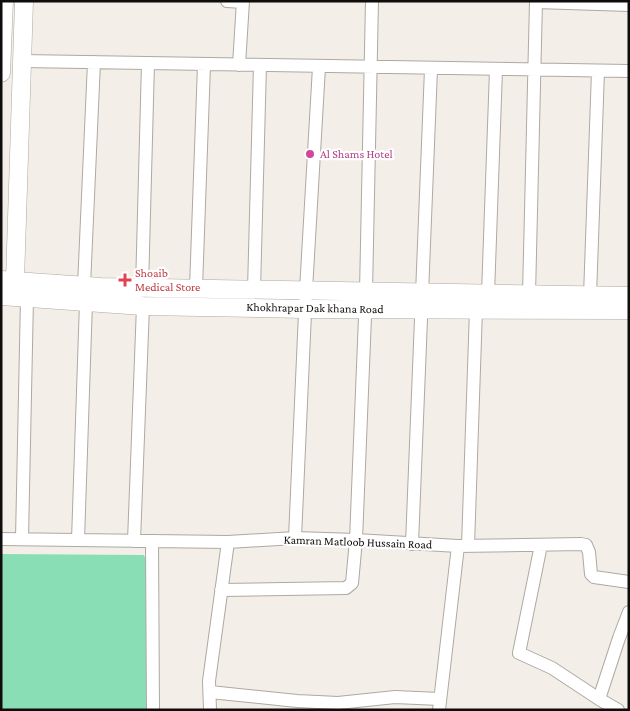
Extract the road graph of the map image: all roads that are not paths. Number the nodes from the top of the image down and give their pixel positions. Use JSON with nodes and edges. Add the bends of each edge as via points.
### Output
{"nodes":[{"id":1,"x":4,"y":1,"type":"edge"},
{"id":2,"x":24,"y":1,"type":"edge"},
{"id":3,"x":227,"y":1,"type":"edge"},
{"id":4,"x":372,"y":1,"type":"edge"},
{"id":5,"x":243,"y":2,"type":"edge"},
{"id":6,"x":536,"y":2,"type":"edge"},
{"id":7,"x":629,"y":5,"type":"edge"},
{"id":8,"x":2,"y":37,"type":"edge"},
{"id":9,"x":22,"y":61,"type":"junction"},
{"id":10,"x":94,"y":62,"type":"junction"},
{"id":11,"x":148,"y":63,"type":"junction"},
{"id":12,"x":204,"y":64,"type":"junction"},
{"id":13,"x":239,"y":65,"type":"junction"},
{"id":14,"x":260,"y":66,"type":"junction"},
{"id":15,"x":319,"y":67,"type":"junction"},
{"id":16,"x":371,"y":68,"type":"junction"},
{"id":17,"x":431,"y":69,"type":"junction"},
{"id":18,"x":496,"y":70,"type":"junction"},
{"id":19,"x":535,"y":71,"type":"junction"},
{"id":20,"x":598,"y":71,"type":"junction"},
{"id":21,"x":629,"y":72,"type":"edge"},
{"id":22,"x":1,"y":73,"type":"edge"},
{"id":23,"x":8,"y":280,"type":"edge"},
{"id":24,"x":142,"y":288,"type":"junction"},
{"id":25,"x":196,"y":288,"type":"junction"},
{"id":26,"x":254,"y":290,"type":"junction"},
{"id":27,"x":306,"y":290,"type":"junction"},
{"id":28,"x":85,"y":294,"type":"junction"},
{"id":29,"x":488,"y":294,"type":"junction"},
{"id":30,"x":529,"y":295,"type":"junction"},
{"id":31,"x":1,"y":296,"type":"edge"},
{"id":32,"x":590,"y":296,"type":"junction"},
{"id":33,"x":629,"y":296,"type":"edge"},
{"id":34,"x":27,"y":298,"type":"junction"},
{"id":35,"x":366,"y":300,"type":"junction"},
{"id":36,"x":422,"y":301,"type":"junction"},
{"id":37,"x":143,"y":306,"type":"junction"},
{"id":38,"x":305,"y":309,"type":"junction"},
{"id":39,"x":476,"y":309,"type":"junction"},
{"id":40,"x":629,"y":310,"type":"edge"},
{"id":41,"x":295,"y":538,"type":"junction"},
{"id":42,"x":1,"y":539,"type":"edge"},
{"id":43,"x":22,"y":539,"type":"junction"},
{"id":44,"x":78,"y":540,"type":"junction"},
{"id":45,"x":356,"y":540,"type":"junction"},
{"id":46,"x":134,"y":541,"type":"junction"},
{"id":47,"x":152,"y":542,"type":"junction"},
{"id":48,"x":228,"y":542,"type":"junction"},
{"id":49,"x":412,"y":544,"type":"junction"},
{"id":50,"x":541,"y":545,"type":"junction"},
{"id":51,"x":463,"y":546,"type":"junction"},
{"id":52,"x":629,"y":582,"type":"edge"},
{"id":53,"x":221,"y":590,"type":"junction"},
{"id":54,"x":629,"y":612,"type":"edge"},
{"id":55,"x":210,"y":692,"type":"junction"},
{"id":56,"x":599,"y":699,"type":"junction"},
{"id":57,"x":440,"y":704,"type":"edge"},
{"id":58,"x":153,"y":710,"type":"edge"},
{"id":59,"x":210,"y":710,"type":"edge"},
{"id":60,"x":618,"y":710,"type":"edge"}],
"edges":[{"from":1,"to":8,"type":"street"},
{"from":2,"to":9,"type":"street"},
{"from":3,"to":5,"type":"street"},
{"from":4,"to":16,"type":"street"},
{"from":5,"to":13,"type":"street"},
{"from":6,"to":7,"type":"street"},
{"from":6,"to":19,"type":"street"},
{"from":8,"to":22,"type":"street"},
{"from":9,"to":10,"type":"street"},
{"from":9,"to":23,"type":"street"},
{"from":10,"to":11,"type":"street"},
{"from":10,"to":28,"type":"street"},
{"from":11,"to":12,"type":"street"},
{"from":11,"to":24,"type":"street"},
{"from":12,"to":13,"type":"street"},
{"from":12,"to":25,"type":"street"},
{"from":13,"to":14,"type":"street"},
{"from":14,"to":15,"type":"street"},
{"from":14,"to":26,"type":"street"},
{"from":15,"to":16,"type":"street"},
{"from":15,"to":27,"type":"street"},
{"from":16,"to":17,"type":"street"},
{"from":16,"to":35,"type":"street"},
{"from":17,"to":18,"type":"street"},
{"from":17,"to":36,"type":"street"},
{"from":18,"to":19,"type":"street"},
{"from":18,"to":29,"type":"street"},
{"from":19,"to":20,"type":"street"},
{"from":19,"to":30,"type":"street"},
{"from":20,"to":21,"type":"street"},
{"from":20,"to":32,"type":"street"},
{"from":23,"to":28,"type":"street","name":"Khokhrapar Dak khana Road"},
{"from":24,"to":25,"type":"street","name":"Khokhrapar Dak khana Road"},
{"from":24,"to":28,"type":"street","name":"Khokhrapar Dak khana Road"},
{"from":25,"to":26,"type":"street","name":"Khokhrapar Dak khana Road"},
{"from":26,"to":27,"type":"street","name":"Khokhrapar Dak khana Road"},
{"from":27,"to":35,"type":"street","name":"Khokhrapar Dak khana Road"},
{"from":27,"to":38,"type":"street"},
{"from":28,"to":34,"type":"street","name":"Khokhrapar Dak khana Road"},
{"from":28,"to":37,"type":"street","name":"Khokhrapar Dak khana Road"},
{"from":28,"to":44,"type":"street"},
{"from":29,"to":30,"type":"street","name":"Khokhrapar Dak khana Road"},
{"from":29,"to":36,"type":"street","name":"Khokhrapar Dak khana Road"},
{"from":30,"to":32,"type":"street","name":"Khokhrapar Dak khana Road"},
{"from":31,"to":34,"type":"street","name":"Khokhrapar Dak khana Road"},
{"from":32,"to":33,"type":"street","name":"Khokhrapar Dak khana Road"},
{"from":34,"to":43,"type":"street"},
{"from":35,"to":36,"type":"street","name":"Khokhrapar Dak khana Road"},
{"from":35,"to":38,"type":"street","name":"Khokhrapar Dak khana Road"},
{"from":35,"to":45,"type":"street"},
{"from":36,"to":39,"type":"street","name":"Khokhrapar Dak khana Road"},
{"from":36,"to":49,"type":"street"},
{"from":37,"to":38,"type":"street","name":"Khokhrapar Dak khana Road"},
{"from":37,"to":46,"type":"street"},
{"from":38,"to":41,"type":"street"},
{"from":39,"to":40,"type":"street","name":"Khokhrapar Dak khana Road"},
{"from":39,"to":51,"type":"street"},
{"from":41,"to":45,"type":"street","name":"Kamran Matloob Hussain Road"},
{"from":41,"to":48,"type":"street","name":"Kamran Matloob Hussain Road"},
{"from":42,"to":43,"type":"street","name":"Kamran Matloob Hussain Road"},
{"from":43,"to":44,"type":"street","name":"Kamran Matloob Hussain Road"},
{"from":44,"to":46,"type":"street","name":"Kamran Matloob Hussain Road"},
{"from":45,"to":49,"type":"street","name":"Kamran Matloob Hussain Road"},
{"from":45,"to":53,"type":"street","via":[[350,586]]},
{"from":46,"to":47,"type":"street","name":"Kamran Matloob Hussain Road"},
{"from":47,"to":48,"type":"street","name":"Kamran Matloob Hussain Road"},
{"from":47,"to":58,"type":"street"},
{"from":48,"to":53,"type":"street"},
{"from":49,"to":51,"type":"street","name":"Kamran Matloob Hussain Road"},
{"from":50,"to":51,"type":"street","name":"Kamran Matloob Hussain Road"},
{"from":50,"to":52,"type":"street","name":"Kamran Matloob Hussain Road","via":[[586,545],[594,577]]},
{"from":50,"to":56,"type":"street","via":[[519,653],[552,668]]},
{"from":51,"to":57,"type":"street"},
{"from":53,"to":55,"type":"street"},
{"from":54,"to":56,"type":"street"},
{"from":55,"to":57,"type":"street","via":[[338,703],[395,697]]},
{"from":55,"to":59,"type":"street"},
{"from":56,"to":60,"type":"street"}]}
